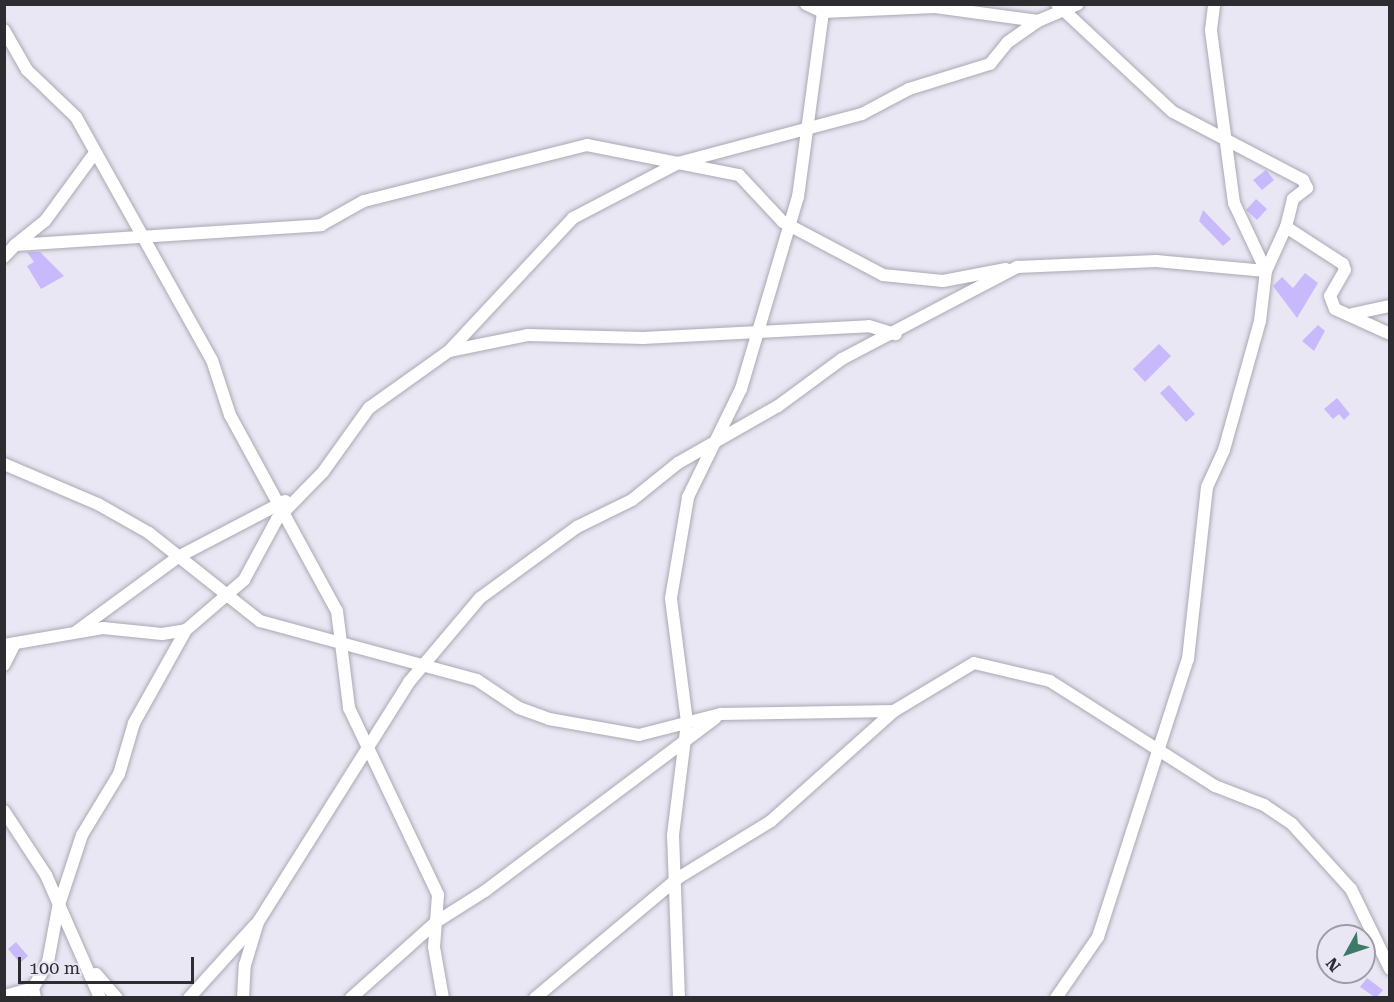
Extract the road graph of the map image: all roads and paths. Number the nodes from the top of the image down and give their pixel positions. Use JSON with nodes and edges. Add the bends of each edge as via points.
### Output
{"nodes":[{"id":1,"x":806,"y":4,"type":"edge"},
{"id":2,"x":1078,"y":4,"type":"edge"},
{"id":3,"x":1214,"y":4,"type":"edge"},
{"id":4,"x":1060,"y":7,"type":"edge"},
{"id":5,"x":823,"y":12,"type":"junction"},
{"id":6,"x":1038,"y":21,"type":"junction"},
{"id":7,"x":4,"y":30,"type":"edge"},
{"id":8,"x":808,"y":130,"type":"junction"},
{"id":9,"x":1229,"y":138,"type":"junction"},
{"id":10,"x":94,"y":154,"type":"junction"},
{"id":11,"x":678,"y":163,"type":"junction"},
{"id":12,"x":789,"y":225,"type":"junction"},
{"id":13,"x":1286,"y":227,"type":"junction"},
{"id":14,"x":144,"y":238,"type":"junction"},
{"id":15,"x":8,"y":252,"type":"edge"},
{"id":16,"x":1017,"y":267,"type":"junction"},
{"id":17,"x":1266,"y":271,"type":"junction"},
{"id":18,"x":1389,"y":306,"type":"edge"},
{"id":19,"x":1352,"y":314,"type":"junction"},
{"id":20,"x":757,"y":333,"type":"junction"},
{"id":21,"x":896,"y":334,"type":"junction"},
{"id":22,"x":1389,"y":334,"type":"edge"},
{"id":23,"x":449,"y":351,"type":"junction"},
{"id":24,"x":716,"y":439,"type":"junction"},
{"id":25,"x":4,"y":464,"type":"edge"},
{"id":26,"x":282,"y":507,"type":"junction"},
{"id":27,"x":178,"y":557,"type":"junction"},
{"id":28,"x":230,"y":597,"type":"junction"},
{"id":29,"x":186,"y":630,"type":"junction"},
{"id":30,"x":76,"y":632,"type":"junction"},
{"id":31,"x":344,"y":644,"type":"junction"},
{"id":32,"x":9,"y":645,"type":"edge"},
{"id":33,"x":4,"y":665,"type":"edge"},
{"id":34,"x":422,"y":667,"type":"junction"},
{"id":35,"x":894,"y":711,"type":"junction"},
{"id":36,"x":721,"y":714,"type":"junction"},
{"id":37,"x":687,"y":722,"type":"junction"},
{"id":38,"x":684,"y":741,"type":"junction"},
{"id":39,"x":368,"y":744,"type":"junction"},
{"id":40,"x":1156,"y":746,"type":"junction"},
{"id":41,"x":4,"y":811,"type":"edge"},
{"id":42,"x":678,"y":878,"type":"junction"},
{"id":43,"x":58,"y":908,"type":"junction"},
{"id":44,"x":258,"y":922,"type":"junction"},
{"id":45,"x":436,"y":922,"type":"junction"},
{"id":46,"x":91,"y":969,"type":"junction"},
{"id":47,"x":1389,"y":969,"type":"edge"},
{"id":48,"x":34,"y":993,"type":"edge"},
{"id":49,"x":4,"y":996,"type":"edge"},
{"id":50,"x":100,"y":998,"type":"edge"},
{"id":51,"x":117,"y":998,"type":"edge"},
{"id":52,"x":189,"y":998,"type":"edge"},
{"id":53,"x":243,"y":998,"type":"edge"},
{"id":54,"x":351,"y":998,"type":"edge"},
{"id":55,"x":443,"y":998,"type":"edge"},
{"id":56,"x":535,"y":998,"type":"edge"},
{"id":57,"x":679,"y":998,"type":"edge"},
{"id":58,"x":1056,"y":998,"type":"edge"}],
"edges":[{"from":1,"to":5,"type":"street"},
{"from":2,"to":4,"type":"street"},
{"from":3,"to":9,"type":"street","via":[[1211,30]]},
{"from":4,"to":6,"type":"street"},
{"from":4,"to":9,"type":"street","via":[[1173,112]]},
{"from":5,"to":6,"type":"street","via":[[935,7]]},
{"from":5,"to":8,"type":"street"},
{"from":6,"to":8,"type":"street","via":[[1008,42],[990,64]]},
{"from":7,"to":10,"type":"street","via":[[27,70],[76,117]]},
{"from":8,"to":11,"type":"street"},
{"from":8,"to":12,"type":"street"},
{"from":9,"to":13,"type":"street","via":[[1263,162],[1304,180],[1307,188],[1293,199]]},
{"from":9,"to":17,"type":"street","via":[[1234,203]]},
{"from":10,"to":14,"type":"street"},
{"from":10,"to":15,"type":"street","via":[[45,221]]},
{"from":11,"to":12,"type":"street","via":[[739,176]]},
{"from":11,"to":14,"type":"street","via":[[587,145],[364,201],[321,225]]},
{"from":11,"to":23,"type":"street","via":[[573,218]]},
{"from":12,"to":16,"type":"street","via":[[883,274],[913,281]]},
{"from":12,"to":20,"type":"street"},
{"from":13,"to":17,"type":"street"},
{"from":13,"to":19,"type":"street","via":[[1342,264],[1345,270],[1330,296],[1335,309]]},
{"from":14,"to":15,"type":"street"},
{"from":14,"to":26,"type":"street","via":[[212,360],[230,415]]},
{"from":16,"to":17,"type":"street","via":[[1156,261]]},
{"from":16,"to":21,"type":"street"},
{"from":17,"to":40,"type":"street","via":[[1256,340],[1224,450],[1207,487],[1188,659]]},
{"from":18,"to":19,"type":"street"},
{"from":19,"to":22,"type":"street"},
{"from":20,"to":21,"type":"street","via":[[869,326]]},
{"from":20,"to":23,"type":"street","via":[[528,335]]},
{"from":20,"to":24,"type":"street","via":[[741,389]]},
{"from":21,"to":24,"type":"street","via":[[842,359],[778,406]]},
{"from":23,"to":26,"type":"street","via":[[369,408],[299,496]]},
{"from":24,"to":34,"type":"street","via":[[632,500],[577,527],[480,598]]},
{"from":24,"to":37,"type":"street","via":[[688,497],[671,598]]},
{"from":25,"to":27,"type":"street","via":[[98,504]]},
{"from":26,"to":27,"type":"street"},
{"from":26,"to":28,"type":"street"},
{"from":26,"to":31,"type":"street","via":[[337,611]]},
{"from":27,"to":28,"type":"street"},
{"from":27,"to":30,"type":"street"},
{"from":28,"to":29,"type":"street"},
{"from":28,"to":31,"type":"street","via":[[260,621]]},
{"from":29,"to":30,"type":"street"},
{"from":29,"to":43,"type":"street","via":[[134,723],[119,774],[82,834]]},
{"from":30,"to":32,"type":"street"},
{"from":31,"to":34,"type":"street"},
{"from":31,"to":39,"type":"street","via":[[350,708]]},
{"from":32,"to":33,"type":"street"},
{"from":34,"to":37,"type":"street","via":[[477,680],[519,708],[616,733],[639,735]]},
{"from":34,"to":39,"type":"street"},
{"from":35,"to":36,"type":"street"},
{"from":35,"to":40,"type":"street","via":[[974,663],[1050,681]]},
{"from":35,"to":42,"type":"street","via":[[771,821]]},
{"from":36,"to":37,"type":"street"},
{"from":36,"to":38,"type":"street"},
{"from":37,"to":38,"type":"street"},
{"from":38,"to":42,"type":"street","via":[[673,835]]},
{"from":38,"to":45,"type":"street","via":[[485,891]]},
{"from":39,"to":44,"type":"street","via":[[356,773]]},
{"from":39,"to":45,"type":"street","via":[[389,800],[438,895]]},
{"from":40,"to":47,"type":"street","via":[[1215,786],[1264,805],[1304,834],[1351,889]]},
{"from":40,"to":58,"type":"street","via":[[1133,837],[1098,937]]},
{"from":41,"to":43,"type":"street","via":[[46,875]]},
{"from":42,"to":56,"type":"street"},
{"from":42,"to":57,"type":"street"},
{"from":43,"to":46,"type":"street"},
{"from":43,"to":48,"type":"street","via":[[48,962]]},
{"from":44,"to":52,"type":"street"},
{"from":44,"to":53,"type":"street","via":[[245,965]]},
{"from":45,"to":54,"type":"street"},
{"from":45,"to":55,"type":"street","via":[[434,947]]},
{"from":46,"to":50,"type":"street"},
{"from":46,"to":51,"type":"street"},
{"from":48,"to":49,"type":"street"}]}
